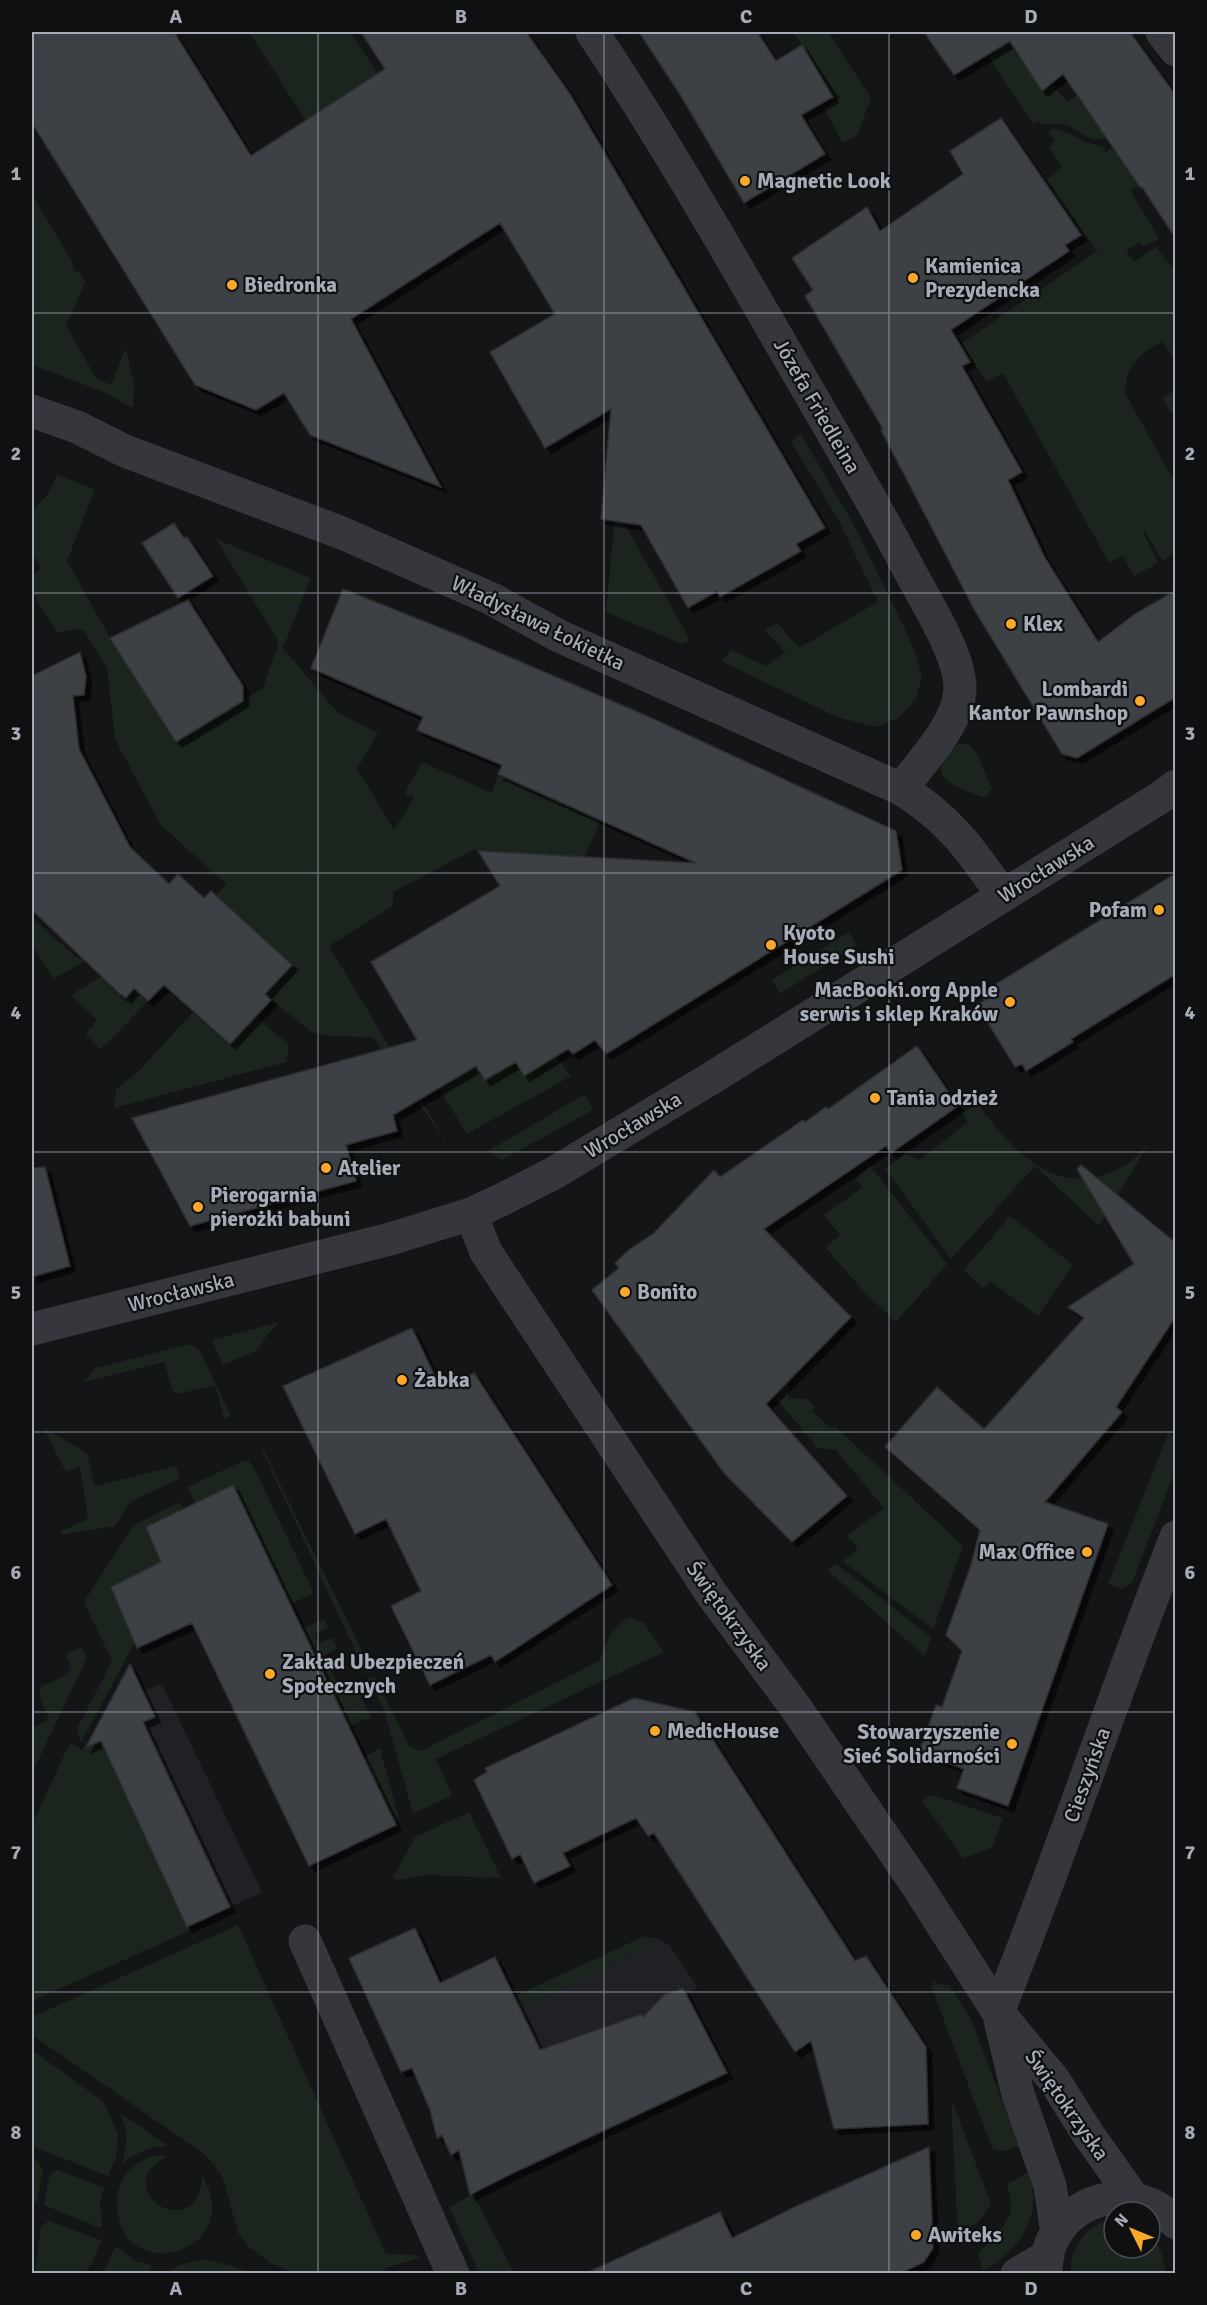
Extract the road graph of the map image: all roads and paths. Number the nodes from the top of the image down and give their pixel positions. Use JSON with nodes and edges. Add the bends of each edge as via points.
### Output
{"nodes":[{"id":1,"x":592,"y":32,"type":"edge"},
{"id":2,"x":1162,"y":32,"type":"edge"},
{"id":3,"x":1176,"y":50,"type":"edge"},
{"id":4,"x":32,"y":411,"type":"edge"},
{"id":5,"x":1176,"y":786,"type":"edge"},
{"id":6,"x":901,"y":789,"type":"junction"},
{"id":7,"x":1003,"y":896,"type":"junction"},
{"id":8,"x":471,"y":1214,"type":"junction"},
{"id":9,"x":32,"y":1329,"type":"edge"},
{"id":10,"x":1176,"y":1537,"type":"edge"},
{"id":11,"x":305,"y":1941,"type":"dead end"},
{"id":12,"x":998,"y":2012,"type":"junction"},
{"id":13,"x":1134,"y":2199,"type":"junction"},
{"id":14,"x":1176,"y":2223,"type":"edge"},
{"id":15,"x":1050,"y":2254,"type":"edge"},
{"id":16,"x":453,"y":2274,"type":"edge"},
{"id":17,"x":1017,"y":2274,"type":"edge"}],
"edges":[{"from":1,"to":6,"type":"street","name":"Józefa Friedleina","via":[[660,138],[807,389],[897,546],[954,657],[960,688],[955,712]]},
{"from":2,"to":3,"type":"street"},
{"from":4,"to":6,"type":"street","name":"Władysława Łokietka","via":[[492,598],[559,636]]},
{"from":5,"to":7,"type":"street","name":"Wrocławska"},
{"from":6,"to":7,"type":"street","name":"Władysława Łokietka","via":[[947,822]]},
{"from":7,"to":8,"type":"street","name":"Wrocławska","via":[[626,1131],[554,1173]]},
{"from":8,"to":9,"type":"street","name":"Wrocławska","via":[[390,1239]]},
{"from":8,"to":12,"type":"street","name":"Świętokrzyska","via":[[486,1252],[520,1306],[713,1596],[918,1887]]},
{"from":10,"to":12,"type":"street","name":"Cieszyńska"},
{"from":11,"to":16,"type":"street"},
{"from":12,"to":13,"type":"street","name":"Świętokrzyska","via":[[1054,2080]]},
{"from":12,"to":15,"type":"street","name":"Świętokrzyska","via":[[1018,2094],[1050,2186]]},
{"from":13,"to":14,"type":"street","via":[[1156,2206]]},
{"from":13,"to":15,"type":"street","via":[[1108,2198],[1084,2206],[1065,2222]]},
{"from":15,"to":17,"type":"street"}]}
